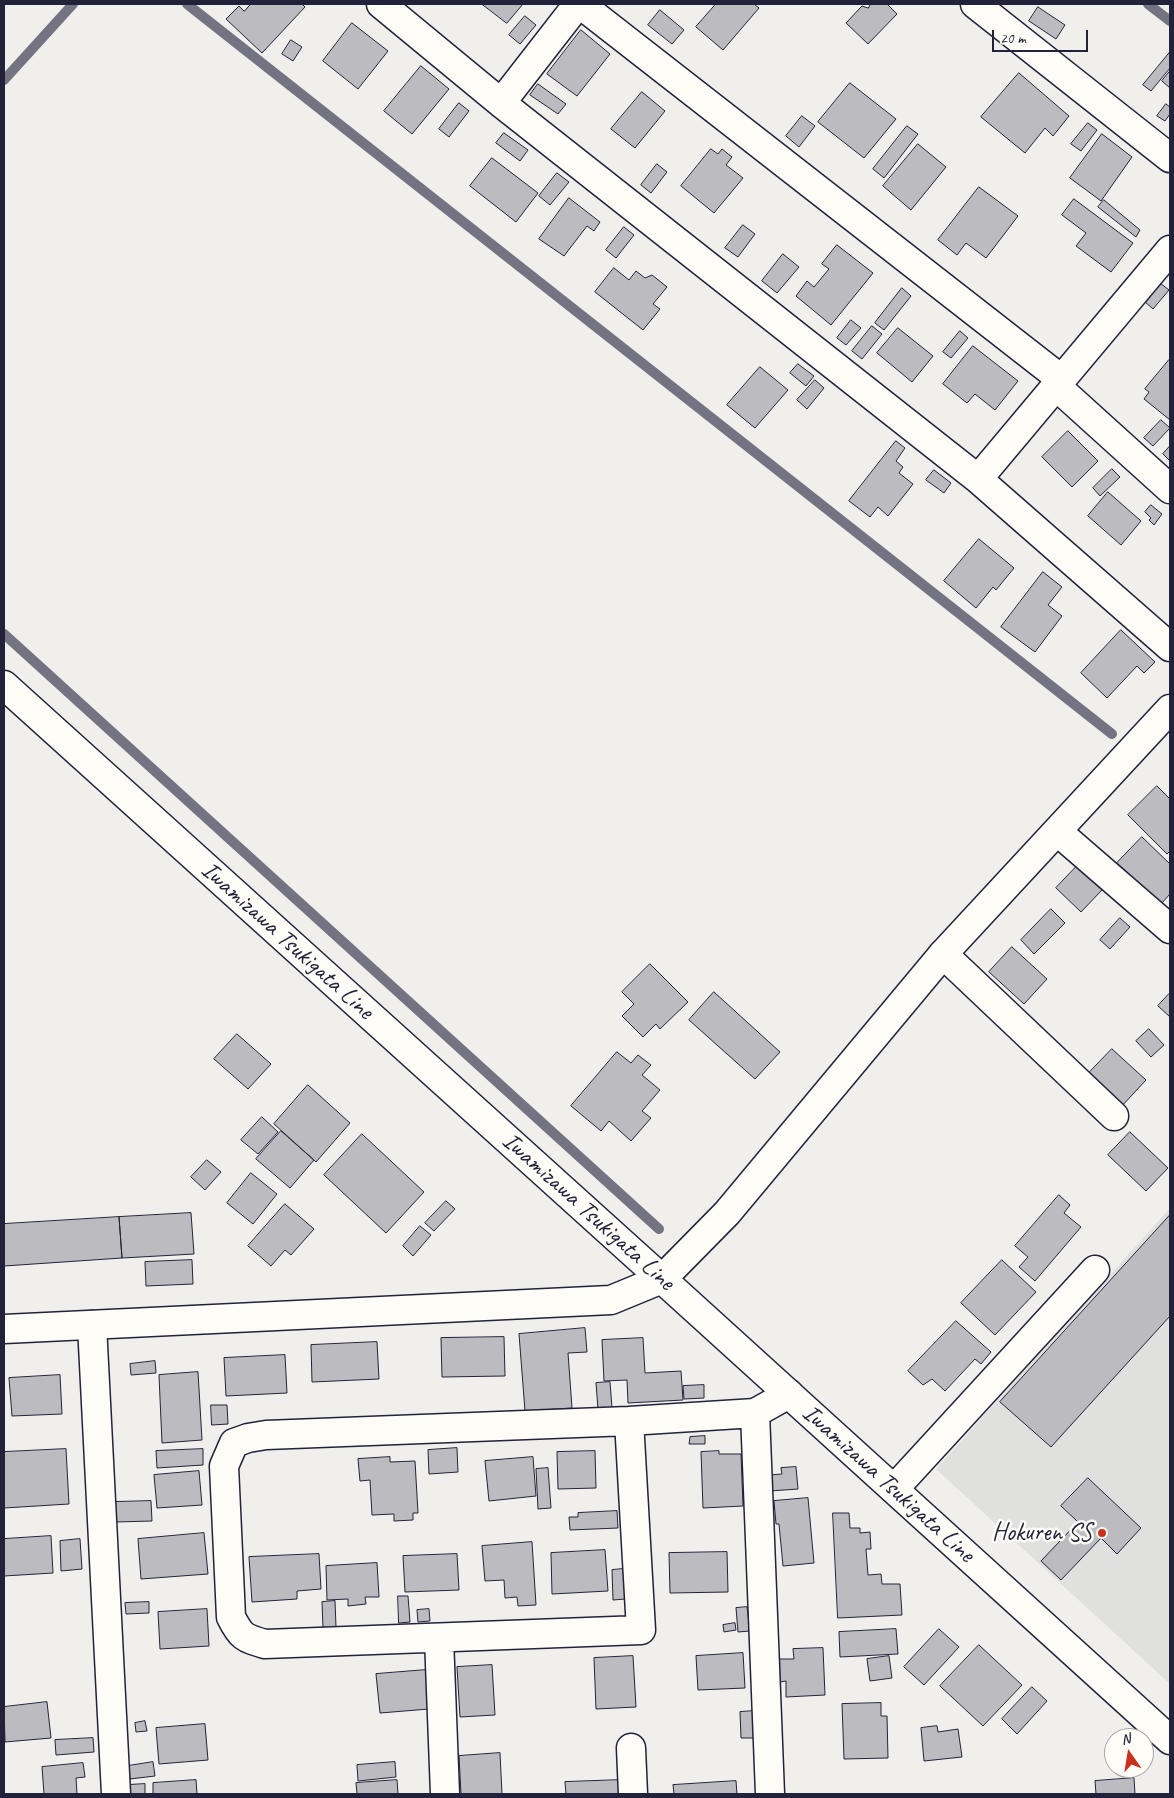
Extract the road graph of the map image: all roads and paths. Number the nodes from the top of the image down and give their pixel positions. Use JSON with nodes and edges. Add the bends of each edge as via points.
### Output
{"nodes":[{"id":1,"x":381,"y":4,"type":"edge"},
{"id":2,"x":579,"y":4,"type":"edge"},
{"id":3,"x":975,"y":4,"type":"edge"},
{"id":4,"x":501,"y":103,"type":"junction"},
{"id":5,"x":1170,"y":158,"type":"edge"},
{"id":6,"x":1170,"y":250,"type":"edge"},
{"id":7,"x":1058,"y":382,"type":"junction"},
{"id":8,"x":978,"y":479,"type":"junction"},
{"id":9,"x":1170,"y":489,"type":"edge"},
{"id":10,"x":1170,"y":647,"type":"edge"},
{"id":11,"x":4,"y":685,"type":"edge"},
{"id":12,"x":1170,"y":709,"type":"edge"},
{"id":13,"x":1058,"y":832,"type":"junction"},
{"id":14,"x":1170,"y":929,"type":"edge"},
{"id":15,"x":943,"y":954,"type":"junction"},
{"id":16,"x":1114,"y":1116,"type":"dead end"},
{"id":17,"x":1095,"y":1270,"type":"dead end"},
{"id":18,"x":662,"y":1279,"type":"junction"},
{"id":19,"x":92,"y":1325,"type":"junction"},
{"id":20,"x":4,"y":1329,"type":"edge"},
{"id":21,"x":789,"y":1394,"type":"junction"},
{"id":22,"x":755,"y":1413,"type":"junction"},
{"id":23,"x":629,"y":1421,"type":"junction"},
{"id":24,"x":894,"y":1489,"type":"junction"},
{"id":25,"x":439,"y":1638,"type":"junction"},
{"id":26,"x":1170,"y":1740,"type":"edge"},
{"id":27,"x":631,"y":1748,"type":"dead end"},
{"id":28,"x":116,"y":1794,"type":"edge"},
{"id":29,"x":445,"y":1794,"type":"edge"},
{"id":30,"x":634,"y":1794,"type":"edge"},
{"id":31,"x":770,"y":1794,"type":"edge"}],
"edges":[{"from":1,"to":4,"type":"street"},
{"from":2,"to":4,"type":"street"},
{"from":2,"to":7,"type":"street"},
{"from":3,"to":5,"type":"street"},
{"from":4,"to":8,"type":"street"},
{"from":6,"to":7,"type":"street"},
{"from":7,"to":8,"type":"street"},
{"from":7,"to":9,"type":"street"},
{"from":8,"to":10,"type":"street"},
{"from":11,"to":18,"type":"street","name":"Iwamizawa Tsukigata Line"},
{"from":12,"to":13,"type":"street"},
{"from":13,"to":14,"type":"street"},
{"from":13,"to":15,"type":"street"},
{"from":15,"to":16,"type":"street"},
{"from":15,"to":18,"type":"street","via":[[727,1212]]},
{"from":17,"to":24,"type":"street"},
{"from":18,"to":19,"type":"street","via":[[611,1300]]},
{"from":18,"to":21,"type":"street","name":"Iwamizawa Tsukigata Line"},
{"from":19,"to":20,"type":"street"},
{"from":19,"to":28,"type":"street"},
{"from":21,"to":22,"type":"street"},
{"from":21,"to":24,"type":"street","name":"Iwamizawa Tsukigata Line"},
{"from":22,"to":23,"type":"street"},
{"from":22,"to":31,"type":"street"},
{"from":23,"to":25,"type":"street","via":[[640,1630]]},
{"from":23,"to":25,"type":"street","via":[[266,1435],[234,1443],[224,1466],[231,1617],[238,1632],[266,1644]]},
{"from":24,"to":26,"type":"street","name":"Iwamizawa Tsukigata Line"},
{"from":25,"to":29,"type":"street"},
{"from":27,"to":30,"type":"street"}]}
